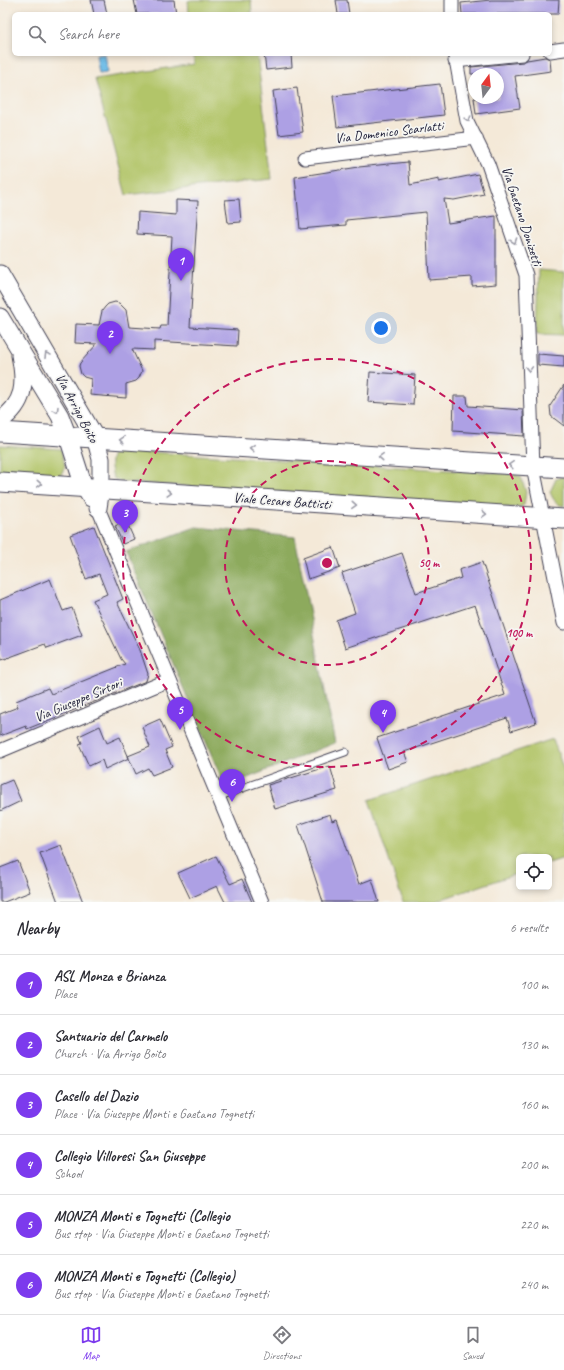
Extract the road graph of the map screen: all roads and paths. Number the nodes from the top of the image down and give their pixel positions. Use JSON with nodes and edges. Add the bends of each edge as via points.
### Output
{"nodes":[{"id":1,"x":452,"y":0,"type":"edge"},
{"id":2,"x":452,"y":12,"type":"edge"},
{"id":3,"x":564,"y":49,"type":"edge"},
{"id":4,"x":552,"y":51,"type":"edge"},
{"id":5,"x":488,"y":56,"type":"edge"},
{"id":6,"x":455,"y":58,"type":"edge"},
{"id":7,"x":476,"y":138,"type":"junction"},
{"id":8,"x":305,"y":158,"type":"dead end"},
{"id":9,"x":0,"y":274,"type":"edge"},
{"id":10,"x":0,"y":317,"type":"edge"},
{"id":11,"x":11,"y":335,"type":"junction"},
{"id":12,"x":0,"y":421,"type":"edge"},
{"id":13,"x":0,"y":432,"type":"edge"},
{"id":14,"x":68,"y":437,"type":"junction"},
{"id":15,"x":95,"y":437,"type":"junction"},
{"id":16,"x":533,"y":466,"type":"junction"},
{"id":17,"x":564,"y":468,"type":"edge"},
{"id":18,"x":0,"y":482,"type":"edge"},
{"id":19,"x":92,"y":488,"type":"junction"},
{"id":20,"x":98,"y":508,"type":"joint"},
{"id":21,"x":543,"y":518,"type":"junction"},
{"id":22,"x":564,"y":519,"type":"edge"},
{"id":23,"x":564,"y":622,"type":"edge"},
{"id":24,"x":169,"y":680,"type":"junction"},
{"id":25,"x":0,"y":751,"type":"edge"},
{"id":26,"x":345,"y":752,"type":"dead end"},
{"id":27,"x":217,"y":797,"type":"junction"},
{"id":28,"x":262,"y":902,"type":"edge"}],
"edges":[{"from":1,"to":2,"type":"street"},
{"from":3,"to":4,"type":"street"},
{"from":5,"to":6,"type":"street"},
{"from":6,"to":7,"type":"street","name":"Via Gaetano Donizetti","one_way":true,"via":[[467,120]]},
{"from":7,"to":8,"type":"street","name":"Via Domenico Scarlatti"},
{"from":7,"to":16,"type":"street","name":"Via Gaetano Donizetti","one_way":true,"via":[[488,164],[526,275]]},
{"from":15,"to":9,"type":"street","name":"Via Arrigo Boito","one_way":true},
{"from":10,"to":11,"type":"street","name":"Via Arrigo Boito"},
{"from":11,"to":12,"type":"street","via":[[20,354],[23,391],[18,404]]},
{"from":11,"to":14,"type":"street","name":"Via Arrigo Boito","one_way":true,"via":[[60,416]]},
{"from":13,"to":14,"type":"main road"},
{"from":14,"to":15,"type":"main road"},
{"from":14,"to":19,"type":"street","name":"Via Arrigo Boito"},
{"from":16,"to":15,"type":"main road","one_way":true},
{"from":15,"to":19,"type":"street","name":"Via Arrigo Boito","via":[[101,459]]},
{"from":16,"to":17,"type":"main road"},
{"from":16,"to":21,"type":"street","name":"Via Gaetano Donizetti"},
{"from":18,"to":19,"type":"main road","name":"Viale Cesare Battisti","one_way":true},
{"from":19,"to":20,"type":"street","name":"Via Arrigo Boito"},
{"from":19,"to":21,"type":"main road","name":"Viale Cesare Battisti","one_way":true},
{"from":20,"to":24,"type":"street"},
{"from":21,"to":22,"type":"main road","name":"Viale Cesare Battisti"},
{"from":21,"to":23,"type":"street","name":"Via Gaetano Donizetti"},
{"from":24,"to":25,"type":"street","name":"Via Giuseppe Sirtori"},
{"from":24,"to":27,"type":"street"},
{"from":26,"to":27,"type":"lane"},
{"from":27,"to":28,"type":"street"}]}
